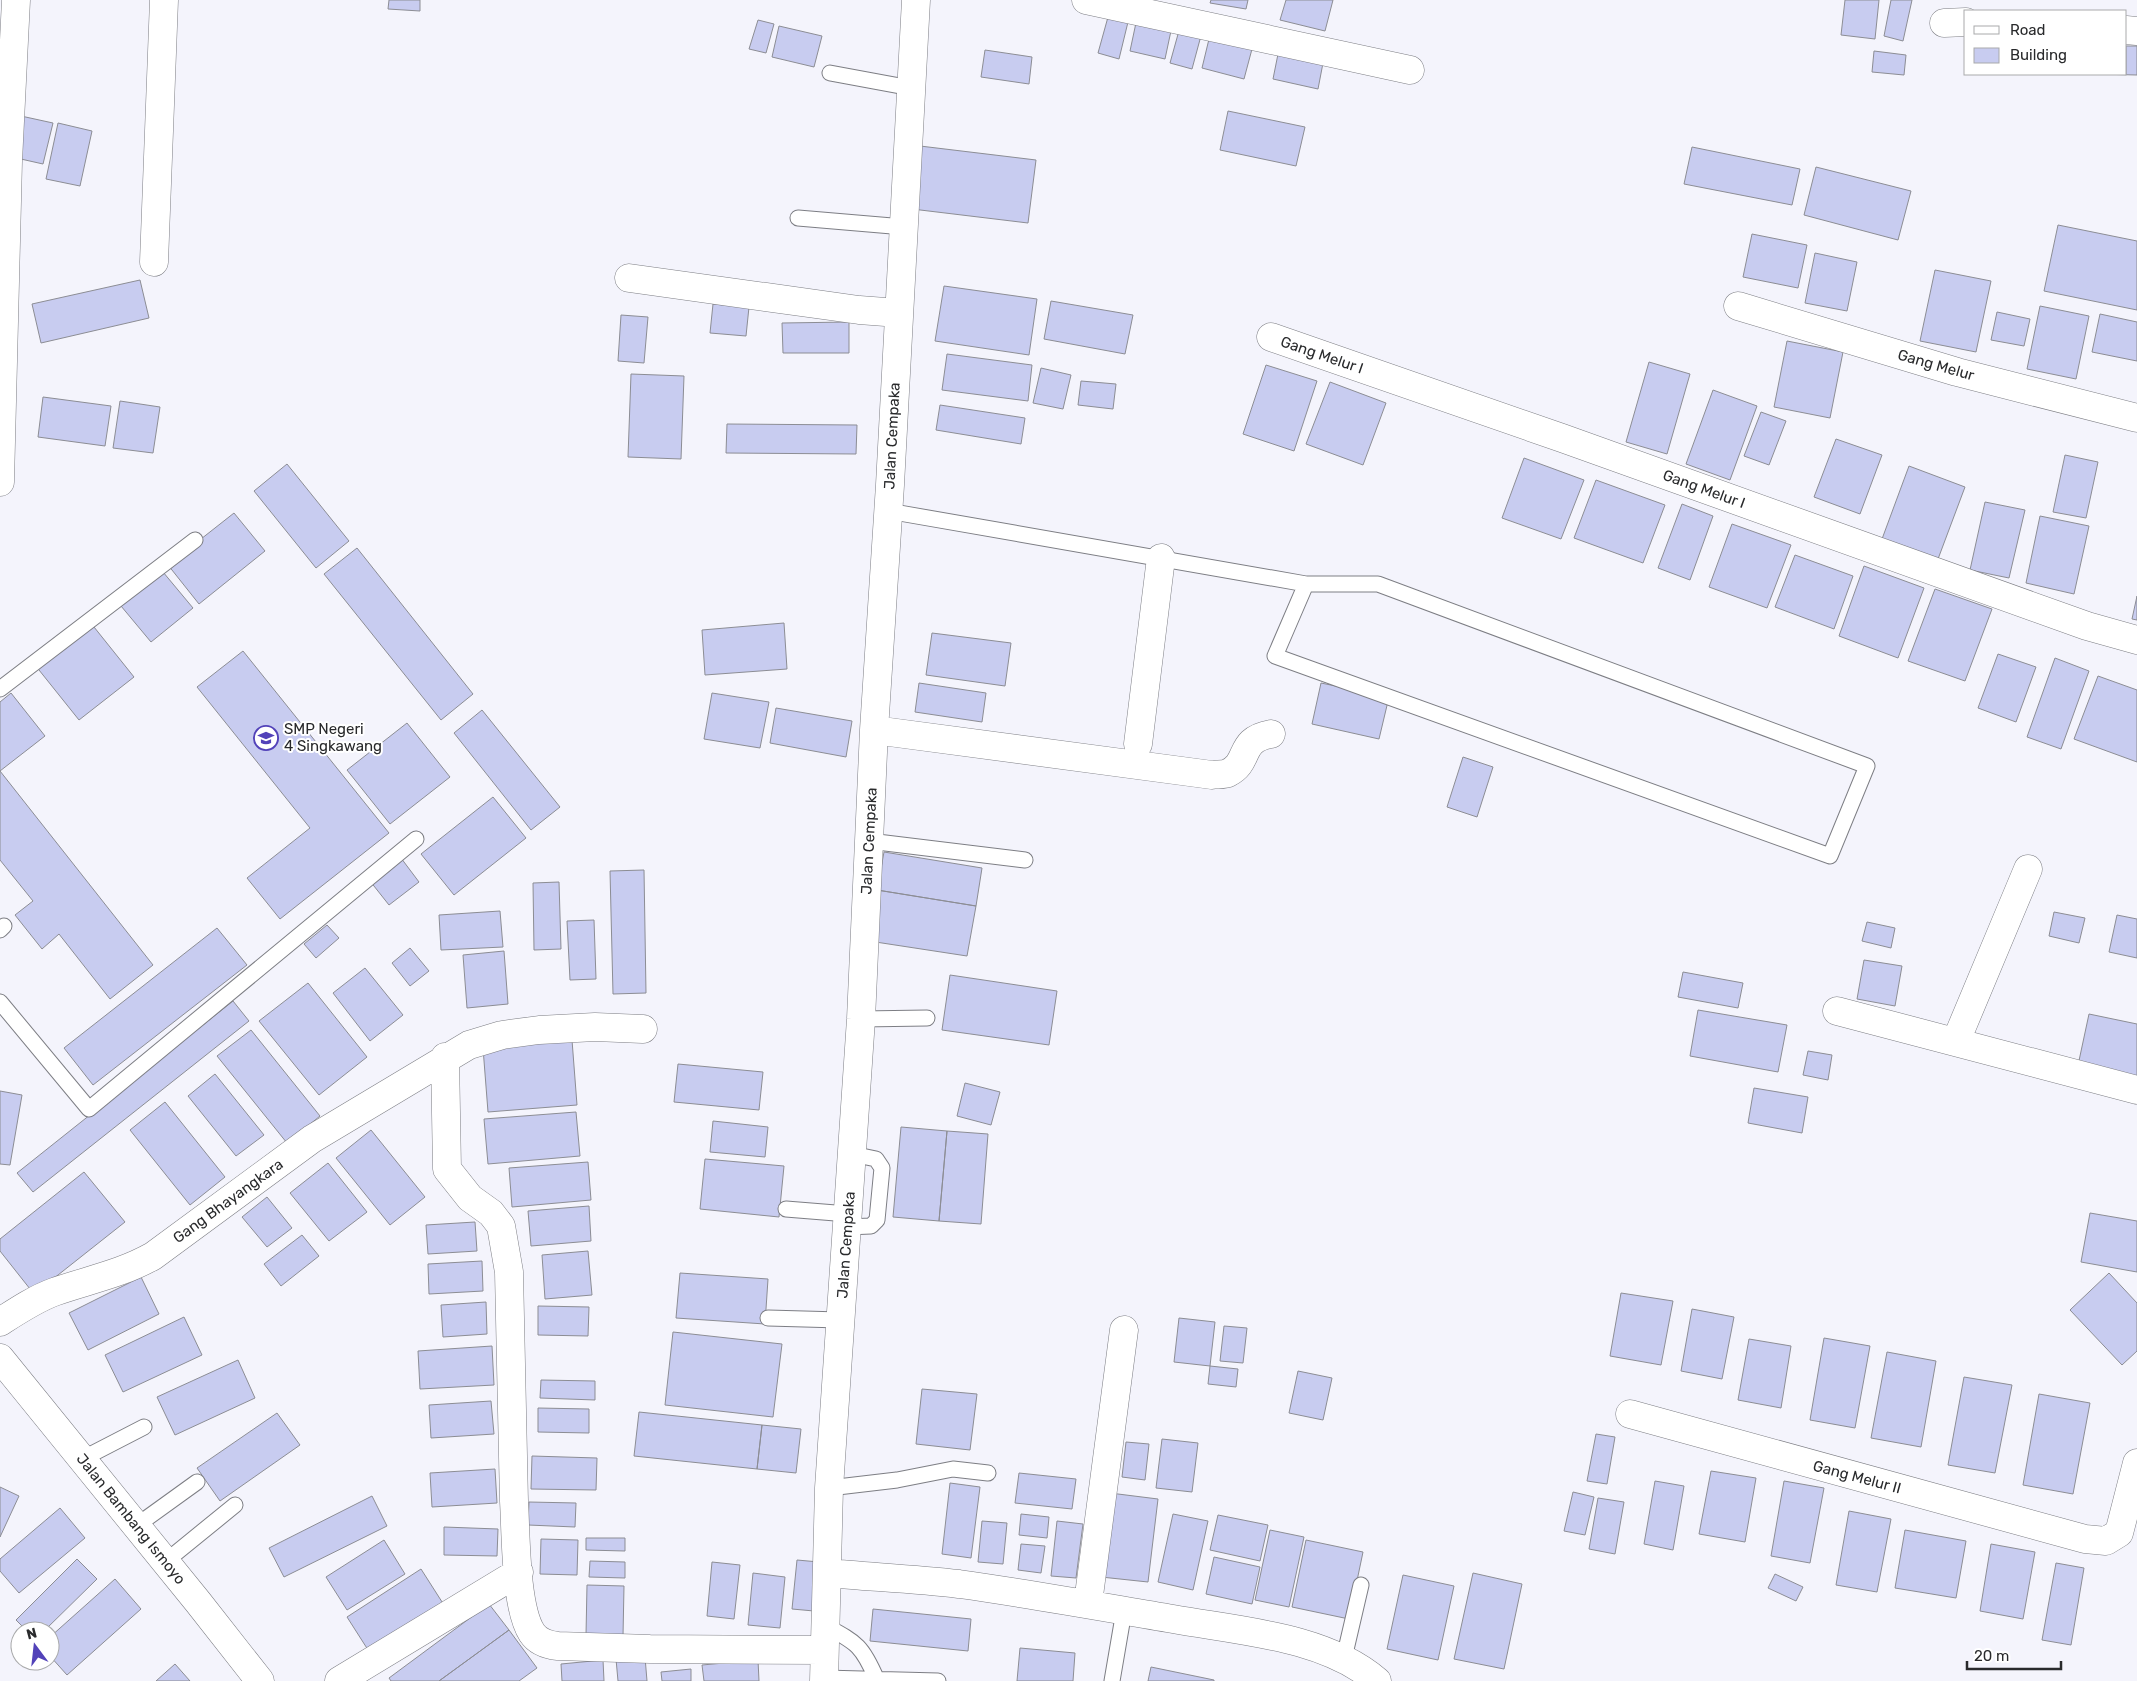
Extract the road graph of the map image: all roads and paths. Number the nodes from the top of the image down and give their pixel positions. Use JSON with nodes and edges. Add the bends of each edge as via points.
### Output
{"nodes":[{"id":1,"x":16,"y":0,"type":"edge"},
{"id":2,"x":164,"y":0,"type":"edge"},
{"id":3,"x":916,"y":0,"type":"edge"},
{"id":4,"x":1086,"y":0,"type":"edge"},
{"id":5,"x":1410,"y":70,"type":"dead end"},
{"id":6,"x":830,"y":73,"type":"dead end"},
{"id":7,"x":905,"y":87,"type":"junction"},
{"id":8,"x":4,"y":161,"type":"edge"},
{"id":9,"x":798,"y":218,"type":"dead end"},
{"id":10,"x":897,"y":227,"type":"junction"},
{"id":11,"x":154,"y":262,"type":"dead end"},
{"id":12,"x":628,"y":278,"type":"dead end"},
{"id":13,"x":1738,"y":306,"type":"dead end"},
{"id":14,"x":881,"y":312,"type":"junction"},
{"id":15,"x":1271,"y":337,"type":"dead end"},
{"id":16,"x":2137,"y":418,"type":"edge"},
{"id":17,"x":0,"y":482,"type":"edge"},
{"id":18,"x":888,"y":511,"type":"junction"},
{"id":19,"x":195,"y":540,"type":"dead end"},
{"id":20,"x":1161,"y":558,"type":"junction"},
{"id":21,"x":1306,"y":584,"type":"junction"},
{"id":22,"x":2137,"y":640,"type":"edge"},
{"id":23,"x":0,"y":689,"type":"edge"},
{"id":24,"x":874,"y":730,"type":"junction"},
{"id":25,"x":1271,"y":734,"type":"dead end"},
{"id":26,"x":1138,"y":744,"type":"dead end"},
{"id":27,"x":416,"y":839,"type":"dead end"},
{"id":28,"x":869,"y":841,"type":"junction"},
{"id":29,"x":1025,"y":860,"type":"dead end"},
{"id":30,"x":2028,"y":869,"type":"dead end"},
{"id":31,"x":0,"y":1002,"type":"edge"},
{"id":32,"x":1837,"y":1011,"type":"dead end"},
{"id":33,"x":861,"y":1018,"type":"junction"},
{"id":34,"x":927,"y":1018,"type":"dead end"},
{"id":35,"x":643,"y":1029,"type":"dead end"},
{"id":36,"x":1956,"y":1041,"type":"junction"},
{"id":37,"x":445,"y":1057,"type":"junction"},
{"id":38,"x":2137,"y":1090,"type":"edge"},
{"id":39,"x":786,"y":1209,"type":"dead end"},
{"id":40,"x":841,"y":1218,"type":"junction"},
{"id":41,"x":11,"y":1315,"type":"edge"},
{"id":42,"x":768,"y":1318,"type":"dead end"},
{"id":43,"x":833,"y":1320,"type":"junction"},
{"id":44,"x":1124,"y":1330,"type":"dead end"},
{"id":45,"x":0,"y":1358,"type":"edge"},
{"id":46,"x":1630,"y":1414,"type":"dead end"},
{"id":47,"x":144,"y":1427,"type":"dead end"},
{"id":48,"x":90,"y":1455,"type":"junction"},
{"id":49,"x":2137,"y":1463,"type":"edge"},
{"id":50,"x":988,"y":1472,"type":"dead end"},
{"id":51,"x":197,"y":1482,"type":"dead end"},
{"id":52,"x":829,"y":1488,"type":"junction"},
{"id":53,"x":235,"y":1505,"type":"dead end"},
{"id":54,"x":142,"y":1521,"type":"junction"},
{"id":55,"x":172,"y":1556,"type":"junction"},
{"id":56,"x":519,"y":1572,"type":"junction"},
{"id":57,"x":827,"y":1573,"type":"junction"},
{"id":58,"x":1361,"y":1585,"type":"dead end"},
{"id":59,"x":1088,"y":1603,"type":"junction"},
{"id":60,"x":1124,"y":1611,"type":"junction"},
{"id":61,"x":824,"y":1638,"type":"junction"},
{"id":62,"x":1344,"y":1658,"type":"junction"},
{"id":63,"x":251,"y":1677,"type":"edge"},
{"id":64,"x":824,"y":1680,"type":"edge"},
{"id":65,"x":877,"y":1680,"type":"junction"},
{"id":66,"x":339,"y":1681,"type":"edge"},
{"id":67,"x":938,"y":1681,"type":"edge"},
{"id":68,"x":1112,"y":1681,"type":"edge"},
{"id":69,"x":1377,"y":1681,"type":"edge"}],
"edges":[{"from":1,"to":8,"type":"street"},
{"from":2,"to":11,"type":"street"},
{"from":3,"to":7,"type":"street","name":"Jalan Cempaka"},
{"from":4,"to":5,"type":"street"},
{"from":6,"to":7,"type":"lane"},
{"from":7,"to":10,"type":"street","name":"Jalan Cempaka"},
{"from":8,"to":17,"type":"street"},
{"from":9,"to":10,"type":"lane"},
{"from":10,"to":14,"type":"street","name":"Jalan Cempaka"},
{"from":12,"to":14,"type":"street"},
{"from":13,"to":16,"type":"street","name":"Gang Melur","via":[[1957,372]]},
{"from":14,"to":18,"type":"street","name":"Jalan Cempaka"},
{"from":15,"to":22,"type":"street","name":"Gang Melur I","via":[[2087,626]]},
{"from":18,"to":20,"type":"lane"},
{"from":18,"to":24,"type":"street","name":"Jalan Cempaka"},
{"from":19,"to":23,"type":"lane"},
{"from":20,"to":21,"type":"lane"},
{"from":20,"to":26,"type":"street"},
{"from":21,"to":21,"type":"lane","via":[[1378,584],[1867,766],[1830,856],[1275,656]]},
{"from":24,"to":25,"type":"street","via":[[1212,775],[1228,773],[1240,763],[1247,747],[1257,737]]},
{"from":24,"to":28,"type":"street","name":"Jalan Cempaka"},
{"from":27,"to":31,"type":"lane","via":[[89,1109]]},
{"from":28,"to":29,"type":"lane"},
{"from":28,"to":33,"type":"street","name":"Jalan Cempaka"},
{"from":30,"to":36,"type":"street"},
{"from":32,"to":36,"type":"street"},
{"from":33,"to":34,"type":"lane"},
{"from":33,"to":40,"type":"street","name":"Jalan Cempaka","via":[[852,1154]]},
{"from":35,"to":37,"type":"street","name":"Gang Bhayangkara","via":[[595,1027],[502,1035],[469,1044]]},
{"from":36,"to":38,"type":"street"},
{"from":37,"to":41,"type":"street","name":"Gang Bhayangkara","via":[[312,1139],[152,1256],[110,1276],[52,1292]]},
{"from":37,"to":56,"type":"street","via":[[447,1169],[470,1198],[491,1213],[501,1226],[510,1272],[512,1423]]},
{"from":39,"to":40,"type":"lane"},
{"from":40,"to":43,"type":"street","name":"Jalan Cempaka"},
{"from":42,"to":43,"type":"lane"},
{"from":43,"to":52,"type":"street","name":"Jalan Cempaka"},
{"from":44,"to":59,"type":"street"},
{"from":45,"to":48,"type":"street","name":"Jalan Bambang Ismoyo"},
{"from":46,"to":49,"type":"street","name":"Gang Melur II","via":[[2085,1539],[2106,1541],[2119,1533]]},
{"from":47,"to":48,"type":"lane"},
{"from":48,"to":54,"type":"street","name":"Jalan Bambang Ismoyo"},
{"from":50,"to":52,"type":"lane","via":[[953,1469]]},
{"from":51,"to":54,"type":"lane"},
{"from":52,"to":57,"type":"street","name":"Jalan Cempaka"},
{"from":53,"to":55,"type":"lane"},
{"from":54,"to":55,"type":"street","name":"Jalan Bambang Ismoyo"},
{"from":55,"to":63,"type":"street","name":"Jalan Bambang Ismoyo"},
{"from":56,"to":61,"type":"street","via":[[520,1595],[527,1621],[532,1632],[547,1645],[650,1649]]},
{"from":56,"to":66,"type":"street"},
{"from":57,"to":59,"type":"street","via":[[957,1584]]},
{"from":57,"to":61,"type":"street","name":"Jalan Cempaka"},
{"from":58,"to":62,"type":"lane"},
{"from":59,"to":60,"type":"street"},
{"from":60,"to":62,"type":"street","via":[[1259,1634],[1321,1648]]},
{"from":60,"to":68,"type":"lane"},
{"from":61,"to":64,"type":"street","name":"Jalan Cempaka"},
{"from":61,"to":65,"type":"lane","via":[[855,1642],[868,1658]]},
{"from":62,"to":69,"type":"street"},
{"from":64,"to":65,"type":"lane"},
{"from":65,"to":67,"type":"lane"}]}
